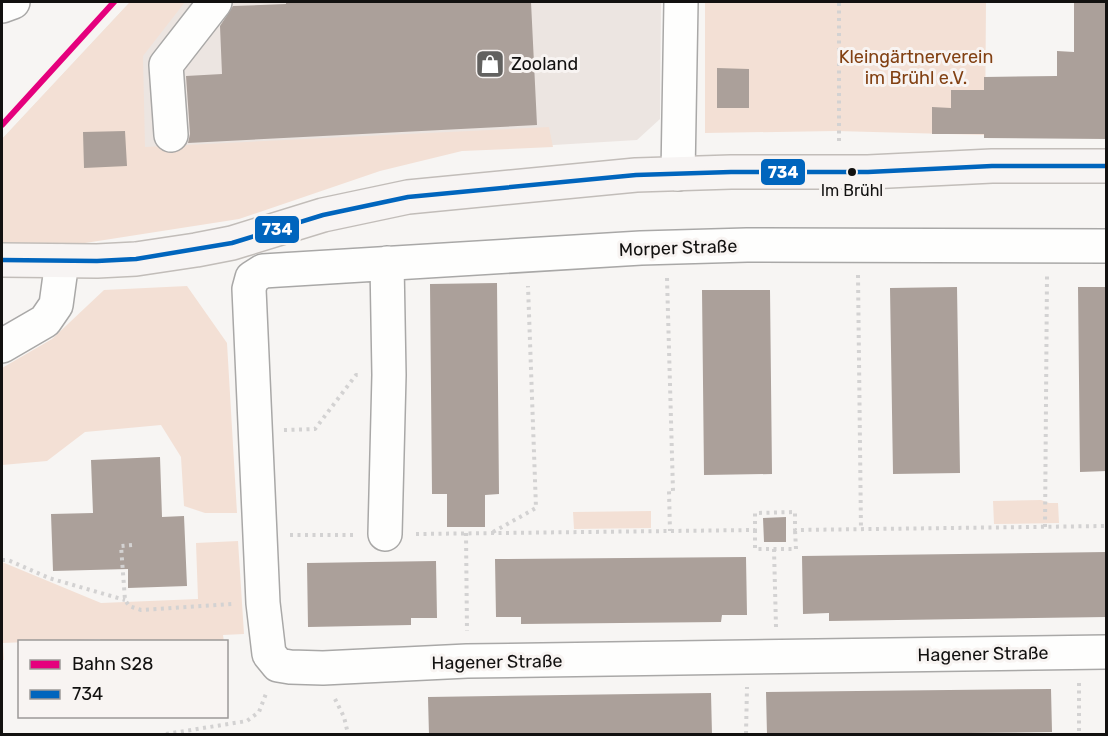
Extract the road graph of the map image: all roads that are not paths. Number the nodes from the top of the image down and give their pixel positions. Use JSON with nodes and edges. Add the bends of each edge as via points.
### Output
{"nodes":[{"id":1,"x":13,"y":2,"type":"edge"},
{"id":2,"x":214,"y":2,"type":"edge"},
{"id":3,"x":681,"y":2,"type":"edge"},
{"id":4,"x":2,"y":6,"type":"edge"},
{"id":5,"x":171,"y":135,"type":"dead end"},
{"id":6,"x":1107,"y":166,"type":"edge"},
{"id":7,"x":678,"y":174,"type":"junction"},
{"id":8,"x":1107,"y":246,"type":"edge"},
{"id":9,"x":2,"y":260,"type":"edge"},
{"id":10,"x":62,"y":261,"type":"junction"},
{"id":11,"x":387,"y":263,"type":"junction"},
{"id":12,"x":252,"y":278,"type":"joint"},
{"id":13,"x":2,"y":346,"type":"edge"},
{"id":14,"x":385,"y":534,"type":"road end"},
{"id":15,"x":1093,"y":652,"type":"edge"}],
"edges":[{"from":1,"to":4,"type":"street"},
{"from":2,"to":5,"type":"street","via":[[165,65]]},
{"from":3,"to":7,"type":"street"},
{"from":6,"to":7,"type":"main road"},
{"from":7,"to":10,"type":"main road","via":[[524,184],[408,197],[196,250],[136,259]]},
{"from":8,"to":11,"type":"street","name":"Morper Straße","via":[[747,245]]},
{"from":9,"to":10,"type":"main road"},
{"from":10,"to":13,"type":"street","via":[[56,305],[45,321]]},
{"from":11,"to":12,"type":"street","name":"Morper Straße","via":[[263,271]]},
{"from":11,"to":14,"type":"street"},
{"from":12,"to":15,"type":"street","name":"Hagener Straße","via":[[249,290],[263,603],[269,654],[278,664],[323,668],[467,661]]}]}
